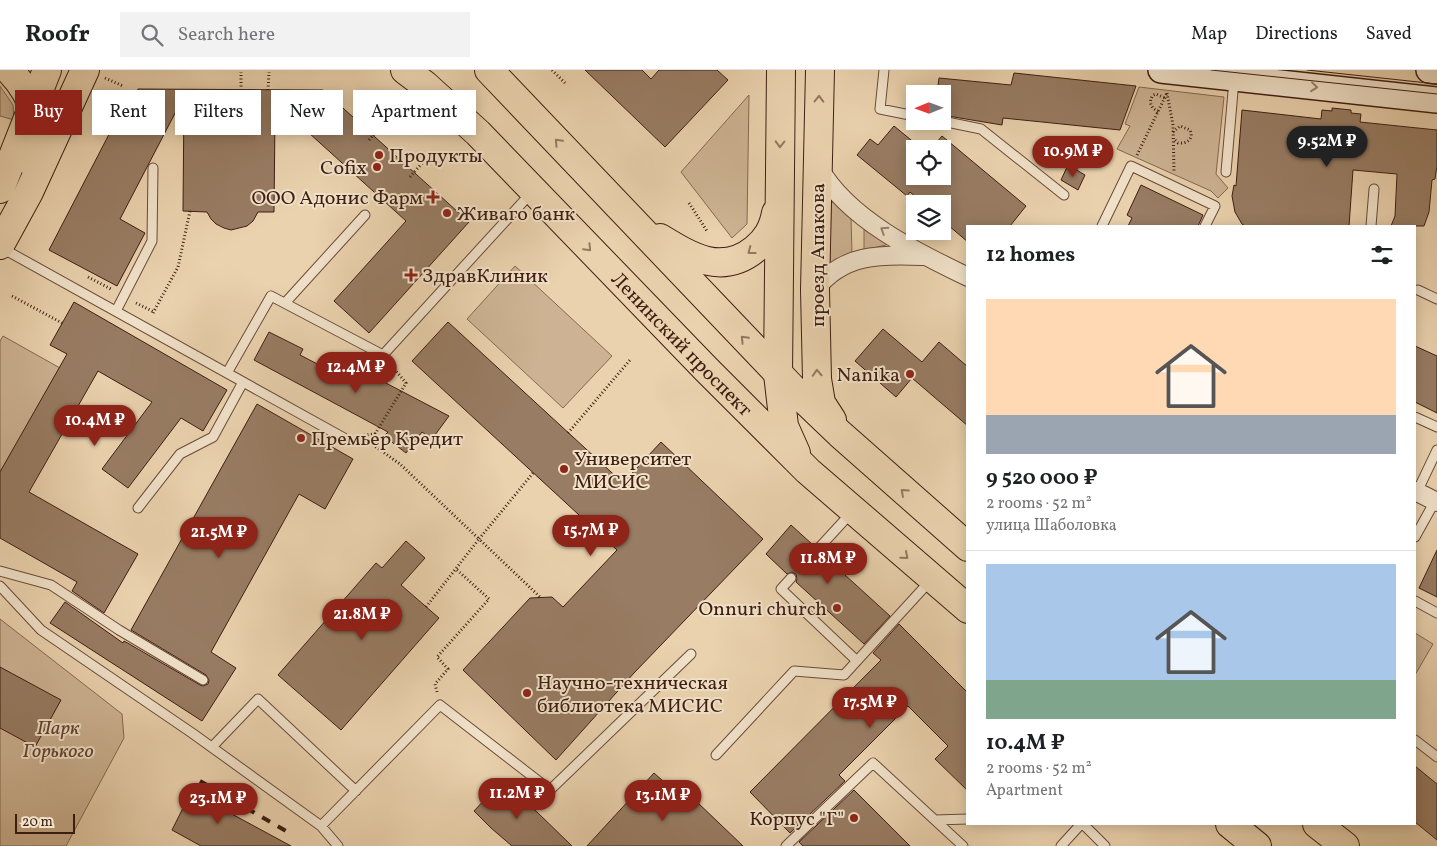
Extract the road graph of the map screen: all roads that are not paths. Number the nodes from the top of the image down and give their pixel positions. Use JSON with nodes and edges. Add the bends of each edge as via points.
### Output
{"nodes":[{"id":1,"x":8,"y":70,"type":"edge"},
{"id":2,"x":47,"y":70,"type":"edge"},
{"id":3,"x":405,"y":70,"type":"edge"},
{"id":4,"x":489,"y":70,"type":"edge"},
{"id":5,"x":781,"y":70,"type":"edge"},
{"id":6,"x":820,"y":70,"type":"edge"},
{"id":7,"x":884,"y":70,"type":"edge"},
{"id":8,"x":1429,"y":70,"type":"edge"},
{"id":9,"x":1437,"y":71,"type":"edge"},
{"id":10,"x":91,"y":72,"type":"edge"},
{"id":11,"x":1234,"y":78,"type":"junction"},
{"id":12,"x":1165,"y":84,"type":"edge"},
{"id":13,"x":27,"y":90,"type":"edge"},
{"id":14,"x":46,"y":90,"type":"edge"},
{"id":15,"x":1437,"y":100,"type":"edge"},
{"id":16,"x":906,"y":114,"type":"edge"},
{"id":17,"x":951,"y":123,"type":"edge"},
{"id":18,"x":29,"y":135,"type":"edge"},
{"id":19,"x":37,"y":135,"type":"edge"},
{"id":20,"x":817,"y":164,"type":"junction"},
{"id":21,"x":153,"y":168,"type":"dead end"},
{"id":22,"x":1226,"y":172,"type":"dead end"},
{"id":23,"x":0,"y":189,"type":"edge"},
{"id":24,"x":1374,"y":189,"type":"dead end"},
{"id":25,"x":534,"y":190,"type":"junction"},
{"id":26,"x":29,"y":192,"type":"junction"},
{"id":27,"x":780,"y":195,"type":"junction"},
{"id":28,"x":1064,"y":196,"type":"dead end"},
{"id":29,"x":364,"y":215,"type":"dead end"},
{"id":30,"x":633,"y":221,"type":"junction"},
{"id":31,"x":1102,"y":225,"type":"edge"},
{"id":32,"x":1206,"y":225,"type":"edge"},
{"id":33,"x":1371,"y":225,"type":"edge"},
{"id":34,"x":0,"y":246,"type":"edge"},
{"id":35,"x":925,"y":256,"type":"junction"},
{"id":36,"x":966,"y":276,"type":"edge"},
{"id":37,"x":815,"y":290,"type":"junction"},
{"id":38,"x":1418,"y":290,"type":"dead end"},
{"id":39,"x":1437,"y":299,"type":"edge"},
{"id":40,"x":284,"y":303,"type":"junction"},
{"id":41,"x":116,"y":311,"type":"junction"},
{"id":42,"x":227,"y":373,"type":"junction"},
{"id":43,"x":778,"y":374,"type":"junction"},
{"id":44,"x":244,"y":382,"type":"junction"},
{"id":45,"x":1416,"y":417,"type":"edge"},
{"id":46,"x":1437,"y":427,"type":"edge"},
{"id":47,"x":840,"y":434,"type":"junction"},
{"id":48,"x":344,"y":438,"type":"road end"},
{"id":49,"x":1437,"y":450,"type":"edge"},
{"id":50,"x":808,"y":471,"type":"junction"},
{"id":51,"x":1416,"y":491,"type":"edge"},
{"id":52,"x":1436,"y":501,"type":"edge"},
{"id":53,"x":138,"y":508,"type":"dead end"},
{"id":54,"x":853,"y":511,"type":"junction"},
{"id":55,"x":1416,"y":535,"type":"edge"},
{"id":56,"x":966,"y":545,"type":"edge"},
{"id":57,"x":818,"y":549,"type":"dead end"},
{"id":58,"x":0,"y":571,"type":"edge"},
{"id":59,"x":791,"y":578,"type":"dead end"},
{"id":60,"x":932,"y":579,"type":"junction"},
{"id":61,"x":0,"y":586,"type":"edge"},
{"id":62,"x":1416,"y":602,"type":"edge"},
{"id":63,"x":966,"y":607,"type":"edge"},
{"id":64,"x":1437,"y":613,"type":"edge"},
{"id":65,"x":691,"y":654,"type":"dead end"},
{"id":66,"x":857,"y":661,"type":"junction"},
{"id":67,"x":203,"y":680,"type":"dead end"},
{"id":68,"x":1416,"y":741,"type":"edge"},
{"id":69,"x":212,"y":748,"type":"junction"},
{"id":70,"x":716,"y":755,"type":"dead end"},
{"id":71,"x":1437,"y":757,"type":"edge"},
{"id":72,"x":356,"y":791,"type":"junction"},
{"id":73,"x":966,"y":819,"type":"edge"},
{"id":74,"x":935,"y":820,"type":"junction"},
{"id":75,"x":1081,"y":825,"type":"edge"},
{"id":76,"x":1083,"y":825,"type":"edge"},
{"id":77,"x":1231,"y":825,"type":"edge"},
{"id":78,"x":1318,"y":825,"type":"edge"},
{"id":79,"x":321,"y":826,"type":"junction"},
{"id":80,"x":334,"y":845,"type":"edge"},
{"id":81,"x":786,"y":846,"type":"edge"},
{"id":82,"x":962,"y":846,"type":"edge"},
{"id":83,"x":1061,"y":846,"type":"edge"},
{"id":84,"x":1104,"y":846,"type":"edge"},
{"id":85,"x":1257,"y":846,"type":"edge"},
{"id":86,"x":1346,"y":846,"type":"edge"}],
"edges":[{"from":1,"to":13,"type":"main road"},
{"from":2,"to":14,"type":"main road"},
{"from":3,"to":25,"type":"main road","name":"Ленинский проспект","via":[[450,106]]},
{"from":30,"to":4,"type":"main road","one_way":true},
{"from":5,"to":27,"type":"main road","one_way":true},
{"from":20,"to":6,"type":"main road","name":"проезд Апакова","one_way":true},
{"from":7,"to":16,"type":"lane","via":[[880,109]]},
{"from":8,"to":9,"type":"main road"},
{"from":10,"to":26,"type":"main road"},
{"from":11,"to":12,"type":"main road"},
{"from":11,"to":15,"type":"main road","one_way":true},
{"from":11,"to":22,"type":"lane"},
{"from":17,"to":28,"type":"lane","via":[[981,129]]},
{"from":18,"to":23,"type":"main road"},
{"from":19,"to":26,"type":"main road"},
{"from":35,"to":20,"type":"street","one_way":true,"via":[[878,227],[841,198],[828,184]]},
{"from":20,"to":37,"type":"main road","name":"проезд Апакова"},
{"from":21,"to":41,"type":"lane","via":[[152,241]]},
{"from":24,"to":33,"type":"lane"},
{"from":25,"to":40,"type":"lane","via":[[383,355]]},
{"from":25,"to":50,"type":"main road","name":"Ленинский проспект","one_way":true},
{"from":26,"to":34,"type":"main road"},
{"from":27,"to":30,"type":"main road","one_way":true,"via":[[773,225],[765,240],[740,259],[726,262],[699,260]]},
{"from":27,"to":43,"type":"main road"},
{"from":29,"to":40,"type":"lane"},
{"from":43,"to":30,"type":"main road","one_way":true},
{"from":31,"to":32,"type":"lane","via":[[1131,166],[1215,206]]},
{"from":34,"to":41,"type":"lane"},
{"from":35,"to":36,"type":"street"},
{"from":35,"to":37,"type":"street","via":[[868,257],[850,262],[824,278]]},
{"from":47,"to":37,"type":"main road","name":"проезд Апакова","one_way":true,"via":[[821,403],[817,379]]},
{"from":38,"to":39,"type":"lane"},
{"from":40,"to":42,"type":"lane","via":[[271,296]]},
{"from":41,"to":42,"type":"lane"},
{"from":42,"to":44,"type":"lane"},
{"from":43,"to":47,"type":"main road"},
{"from":43,"to":50,"type":"main road","via":[[784,426],[790,444]]},
{"from":44,"to":48,"type":"lane"},
{"from":44,"to":53,"type":"lane","via":[[213,437],[180,454]]},
{"from":45,"to":46,"type":"lane"},
{"from":56,"to":47,"type":"main road","one_way":true},
{"from":49,"to":51,"type":"lane"},
{"from":50,"to":54,"type":"main road","name":"Ленинский проспект"},
{"from":51,"to":52,"type":"street"},
{"from":52,"to":55,"type":"lane"},
{"from":54,"to":57,"type":"lane"},
{"from":54,"to":60,"type":"main road","name":"Ленинский проспект","one_way":true},
{"from":58,"to":67,"type":"lane","via":[[52,585]]},
{"from":59,"to":66,"type":"lane","via":[[781,588]]},
{"from":60,"to":63,"type":"main road","name":"Ленинский проспект"},
{"from":60,"to":66,"type":"lane"},
{"from":61,"to":69,"type":"lane","via":[[41,630]]},
{"from":62,"to":64,"type":"lane"},
{"from":65,"to":72,"type":"lane","via":[[550,790],[440,705]]},
{"from":66,"to":70,"type":"lane","via":[[844,675],[794,671]]},
{"from":68,"to":71,"type":"lane"},
{"from":69,"to":72,"type":"lane","via":[[258,698]]},
{"from":69,"to":79,"type":"lane"},
{"from":72,"to":79,"type":"lane"},
{"from":73,"to":74,"type":"lane"},
{"from":74,"to":81,"type":"lane","via":[[873,763]]},
{"from":74,"to":82,"type":"lane"},
{"from":75,"to":83,"type":"lane"},
{"from":76,"to":84,"type":"lane"},
{"from":77,"to":85,"type":"main road"},
{"from":78,"to":86,"type":"main road"},
{"from":79,"to":80,"type":"lane"}]}
